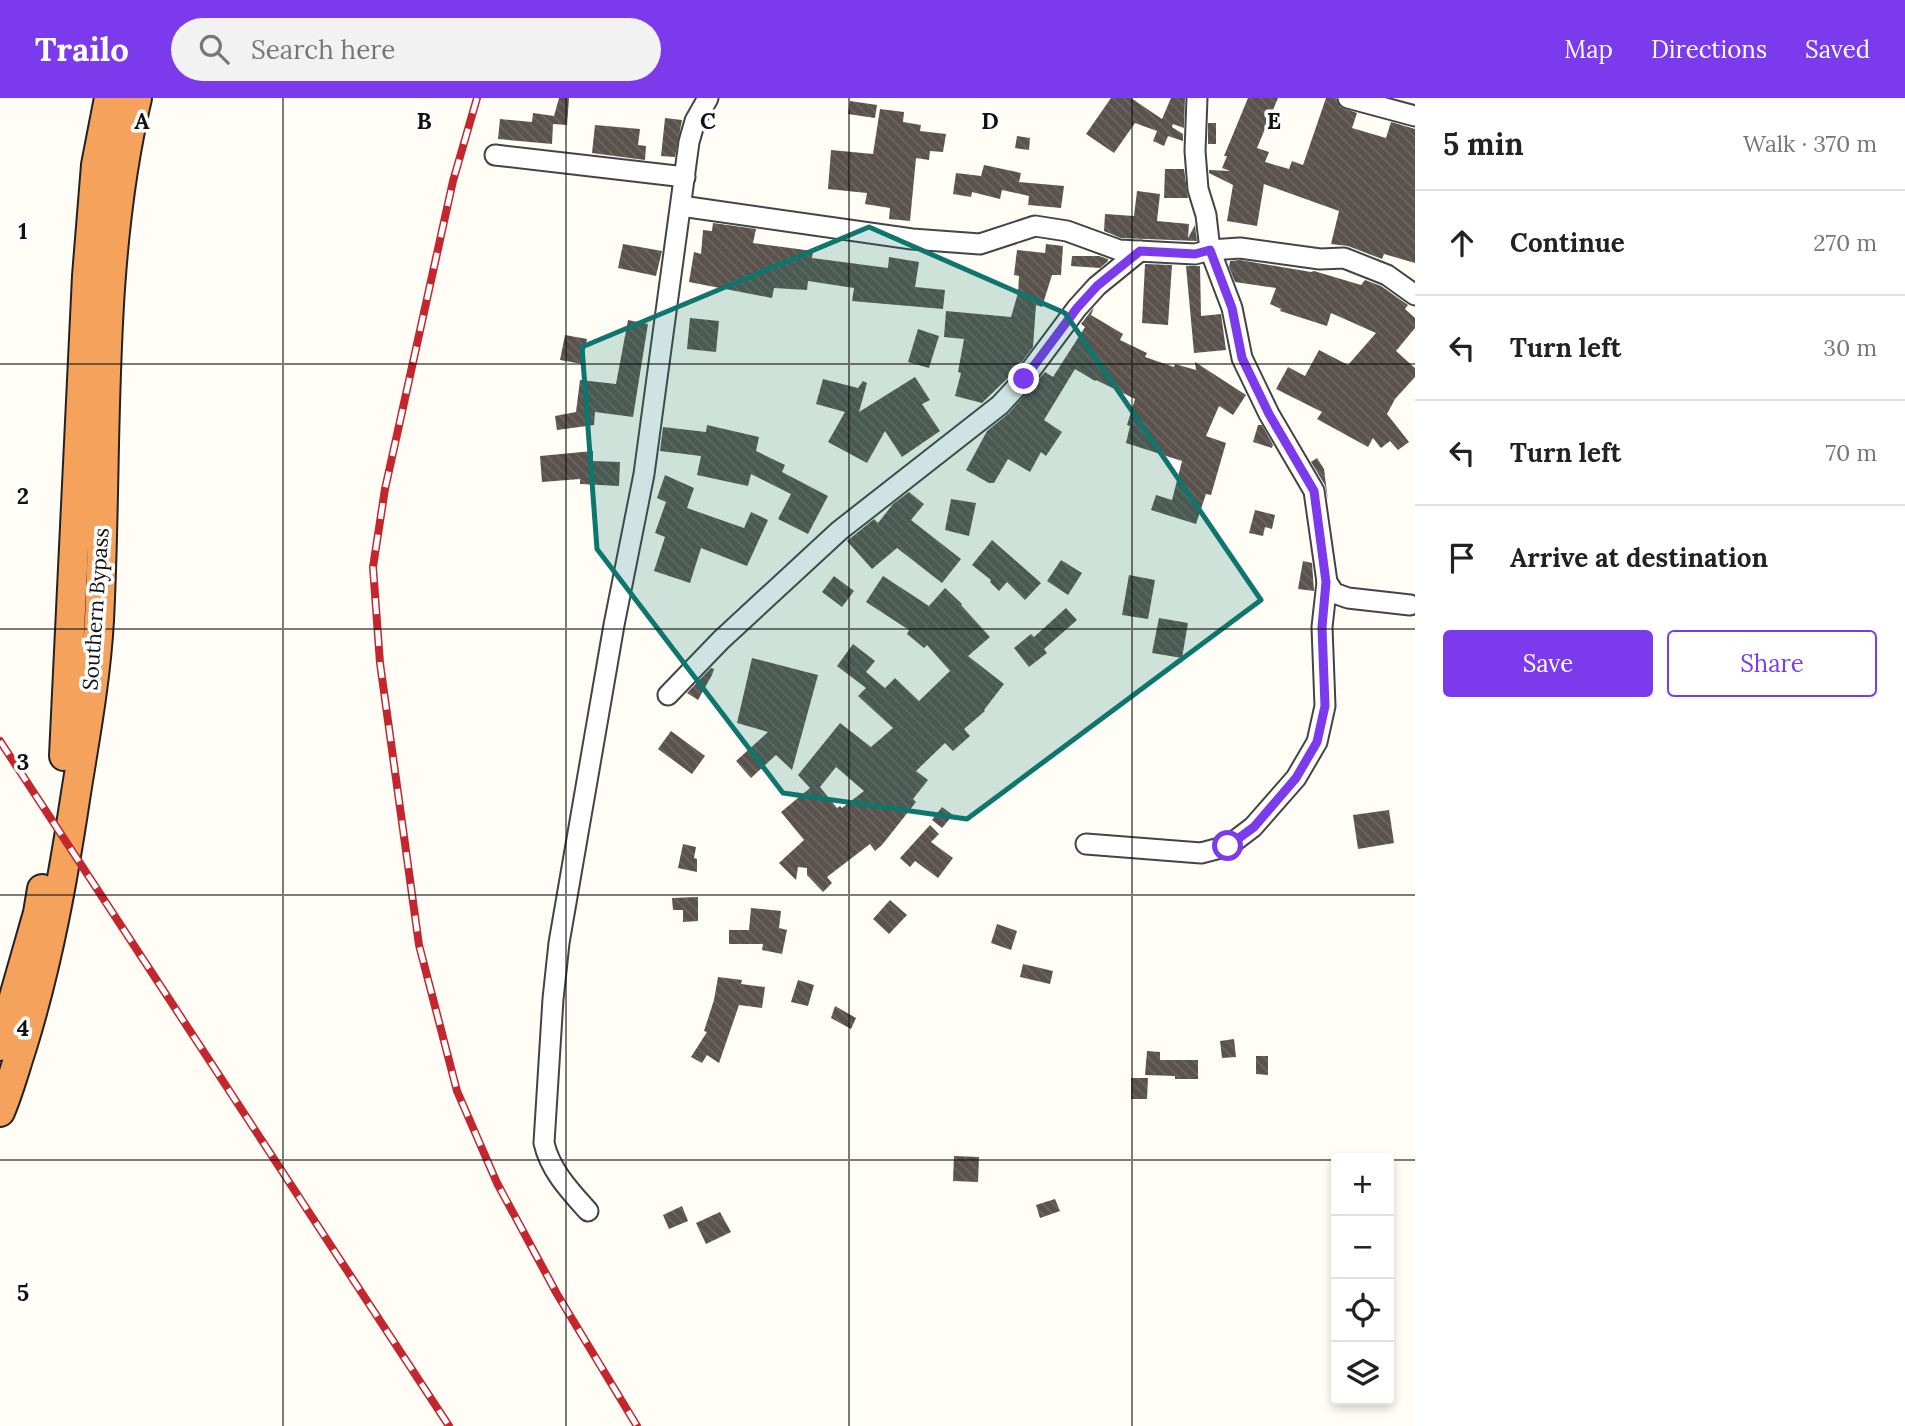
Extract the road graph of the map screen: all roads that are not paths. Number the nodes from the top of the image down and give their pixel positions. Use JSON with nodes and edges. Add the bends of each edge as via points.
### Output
{"nodes":[{"id":1,"x":109,"y":98,"type":"edge"},
{"id":2,"x":137,"y":98,"type":"edge"},
{"id":3,"x":708,"y":98,"type":"edge"},
{"id":4,"x":1197,"y":98,"type":"edge"},
{"id":5,"x":1348,"y":98,"type":"edge"},
{"id":6,"x":1415,"y":116,"type":"edge"},
{"id":7,"x":495,"y":155,"type":"dead end"},
{"id":8,"x":685,"y":177,"type":"junction"},
{"id":9,"x":681,"y":206,"type":"junction"},
{"id":10,"x":1210,"y":250,"type":"junction"},
{"id":11,"x":1140,"y":251,"type":"junction"},
{"id":12,"x":1415,"y":295,"type":"edge"},
{"id":13,"x":1326,"y":582,"type":"junction"},
{"id":14,"x":1410,"y":605,"type":"dead end"},
{"id":15,"x":668,"y":695,"type":"dead end"},
{"id":16,"x":1086,"y":844,"type":"dead end"},
{"id":17,"x":0,"y":1046,"type":"edge"},
{"id":18,"x":0,"y":1112,"type":"edge"},
{"id":19,"x":588,"y":1211,"type":"dead end"}],
"edges":[{"from":1,"to":17,"type":"highway","name":"Southern Bypass","via":[[96,164],[87,276],[66,745],[38,913]]},
{"from":2,"to":18,"type":"highway","name":"Southern Bypass","via":[[119,201],[107,361],[99,623],[83,745],[57,915],[36,1002]]},
{"from":3,"to":8,"type":"street","via":[[695,121]]},
{"from":4,"to":10,"type":"street","via":[[1198,189]]},
{"from":5,"to":6,"type":"street"},
{"from":7,"to":8,"type":"street"},
{"from":8,"to":9,"type":"street"},
{"from":9,"to":11,"type":"street","via":[[912,239],[979,244],[1035,226],[1067,231],[1119,250]]},
{"from":9,"to":19,"type":"street","via":[[644,474],[554,977],[544,1143],[555,1170]]},
{"from":10,"to":11,"type":"street","via":[[1195,254]]},
{"from":10,"to":12,"type":"street","via":[[1240,248],[1344,258],[1387,275]]},
{"from":10,"to":13,"type":"street","via":[[1232,308],[1242,358],[1314,491]]},
{"from":11,"to":15,"type":"street","via":[[1077,308],[1000,405],[839,531]]},
{"from":13,"to":14,"type":"street","via":[[1334,593],[1348,598]]},
{"from":13,"to":16,"type":"street","via":[[1322,627],[1325,706],[1317,742],[1296,778],[1254,827],[1228,846],[1200,853]]}]}
